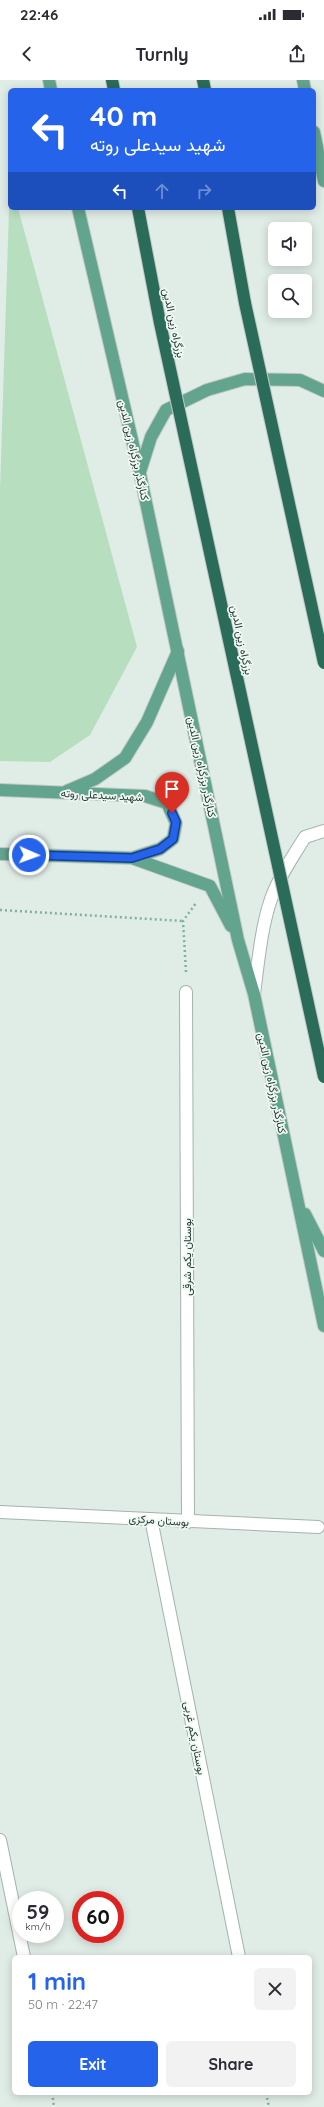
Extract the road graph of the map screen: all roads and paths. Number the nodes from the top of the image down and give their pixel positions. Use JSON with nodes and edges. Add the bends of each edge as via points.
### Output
{"nodes":[{"id":1,"x":316,"y":142,"type":"edge"},
{"id":2,"x":324,"y":181,"type":"edge"},
{"id":3,"x":78,"y":210,"type":"edge"},
{"id":4,"x":138,"y":210,"type":"edge"},
{"id":5,"x":228,"y":210,"type":"edge"},
{"id":6,"x":324,"y":391,"type":"edge"},
{"id":7,"x":140,"y":474,"type":"junction"},
{"id":8,"x":178,"y":651,"type":"junction"},
{"id":9,"x":324,"y":663,"type":"edge"},
{"id":10,"x":0,"y":790,"type":"edge"},
{"id":11,"x":64,"y":793,"type":"junction"},
{"id":12,"x":324,"y":831,"type":"edge"},
{"id":13,"x":0,"y":854,"type":"edge"},
{"id":14,"x":132,"y":858,"type":"junction"},
{"id":15,"x":210,"y":886,"type":"junction"},
{"id":16,"x":0,"y":910,"type":"edge"},
{"id":17,"x":183,"y":921,"type":"junction"},
{"id":18,"x":238,"y":940,"type":"junction"},
{"id":19,"x":186,"y":992,"type":"joint"},
{"id":20,"x":254,"y":994,"type":"junction"},
{"id":21,"x":324,"y":1077,"type":"edge"},
{"id":22,"x":297,"y":1201,"type":"junction"},
{"id":23,"x":324,"y":1251,"type":"edge"},
{"id":24,"x":324,"y":1326,"type":"edge"},
{"id":25,"x":0,"y":1512,"type":"edge"},
{"id":26,"x":152,"y":1519,"type":"junction"},
{"id":27,"x":188,"y":1522,"type":"junction"},
{"id":28,"x":318,"y":1527,"type":"dead end"},
{"id":29,"x":0,"y":1840,"type":"edge"},
{"id":30,"x":24,"y":1955,"type":"edge"},
{"id":31,"x":238,"y":1955,"type":"edge"},
{"id":32,"x":52,"y":2095,"type":"edge"},
{"id":33,"x":266,"y":2095,"type":"edge"},
{"id":34,"x":54,"y":2107,"type":"edge"},
{"id":35,"x":268,"y":2107,"type":"edge"}],
"edges":[{"from":1,"to":2,"type":"main road"},
{"from":3,"to":7,"type":"main road","name":"کنارگذر بزرگراه زین الدین"},
{"from":4,"to":21,"type":"highway","name":"بزرگراه زین الدین","bridge":true,"via":[[160,323]]},
{"from":5,"to":9,"type":"highway","bridge":true,"via":[[245,303]]},
{"from":6,"to":7,"type":"main road","via":[[300,380],[245,379],[207,390],[166,410],[151,437]]},
{"from":7,"to":8,"type":"main road","name":"کنارگذر بزرگراه زین الدین"},
{"from":8,"to":11,"type":"main road","via":[[147,722],[125,758],[95,779]]},
{"from":8,"to":18,"type":"main road","name":"کنارگذر بزرگراه زین الدین"},
{"from":10,"to":11,"type":"main road","name":"شهید سیدعلی روته"},
{"from":11,"to":14,"type":"main road","name":"شهید سیدعلی روته","via":[[145,796],[167,803],[176,822],[173,839],[160,849]]},
{"from":12,"to":20,"type":"street","via":[[305,837],[290,860],[271,900]]},
{"from":13,"to":14,"type":"main road","name":"شهید سیدعلی روته"},
{"from":14,"to":15,"type":"main road","name":"شهید سیدعلی روته"},
{"from":15,"to":17,"type":"path"},
{"from":15,"to":18,"type":"main road"},
{"from":16,"to":17,"type":"path"},
{"from":17,"to":19,"type":"path"},
{"from":18,"to":20,"type":"main road","name":"کنارگذر بزرگراه زین الدین"},
{"from":19,"to":27,"type":"street","name":"بوستان یکم شرقی"},
{"from":20,"to":22,"type":"main road","name":"کنارگذر بزرگراه زین الدین"},
{"from":22,"to":23,"type":"main road"},
{"from":22,"to":24,"type":"main road","name":"کنارگذر بزرگراه زین الدین"},
{"from":25,"to":26,"type":"street","name":"بوستان مرکزی"},
{"from":26,"to":27,"type":"street","name":"بوستان مرکزی"},
{"from":26,"to":31,"type":"street","name":"بوستان یکم غربی"},
{"from":27,"to":28,"type":"street","name":"بوستان مرکزی"},
{"from":29,"to":30,"type":"street"},
{"from":32,"to":34,"type":"path"},
{"from":33,"to":35,"type":"path"}]}
